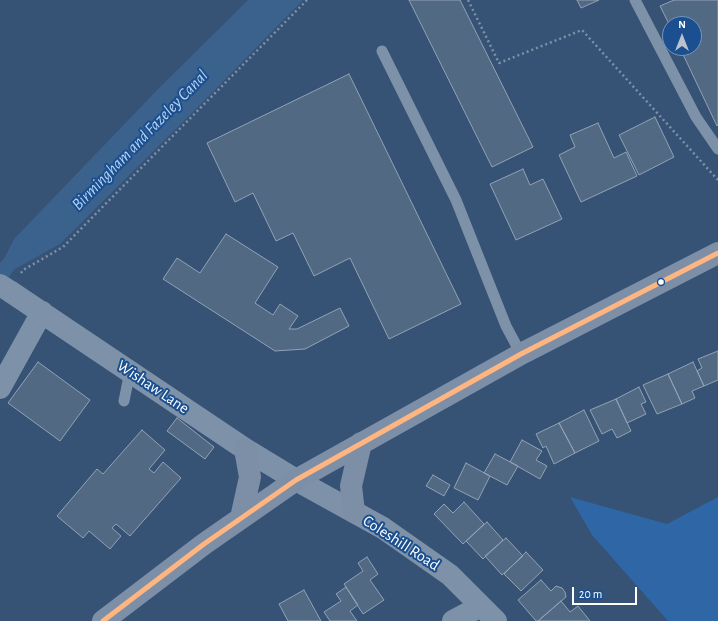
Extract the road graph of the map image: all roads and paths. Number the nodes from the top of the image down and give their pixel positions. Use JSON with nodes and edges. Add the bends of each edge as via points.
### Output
{"nodes":[{"id":1,"x":307,"y":0,"type":"edge"},
{"id":2,"x":468,"y":0,"type":"edge"},
{"id":3,"x":635,"y":0,"type":"edge"},
{"id":4,"x":382,"y":51,"type":"dead end"},
{"id":5,"x":718,"y":149,"type":"edge"},
{"id":6,"x":718,"y":180,"type":"edge"},
{"id":7,"x":718,"y":253,"type":"edge"},
{"id":8,"x":10,"y":284,"type":"edge"},
{"id":9,"x":42,"y":312,"type":"junction"},
{"id":10,"x":521,"y":354,"type":"junction"},
{"id":11,"x":130,"y":371,"type":"junction"},
{"id":12,"x":0,"y":388,"type":"edge"},
{"id":13,"x":124,"y":401,"type":"dead end"},
{"id":14,"x":361,"y":443,"type":"junction"},
{"id":15,"x":245,"y":449,"type":"junction"},
{"id":16,"x":296,"y":480,"type":"junction"},
{"id":17,"x":354,"y":512,"type":"junction"},
{"id":18,"x":241,"y":518,"type":"junction"},
{"id":19,"x":488,"y":614,"type":"edge"},
{"id":20,"x":103,"y":621,"type":"edge"},
{"id":21,"x":453,"y":621,"type":"edge"}],
"edges":[{"from":1,"to":8,"type":"path","via":[[63,247],[23,270]]},
{"from":2,"to":6,"type":"path","via":[[499,63],[582,30]]},
{"from":3,"to":5,"type":"lane","via":[[696,117]]},
{"from":4,"to":10,"type":"lane","via":[[456,200],[506,326]]},
{"from":7,"to":10,"type":"main road"},
{"from":8,"to":9,"type":"street","name":"Wishaw Lane"},
{"from":9,"to":11,"type":"street","name":"Wishaw Lane"},
{"from":9,"to":12,"type":"street"},
{"from":10,"to":14,"type":"main road"},
{"from":11,"to":13,"type":"lane"},
{"from":11,"to":15,"type":"street","name":"Wishaw Lane"},
{"from":14,"to":16,"type":"main road"},
{"from":14,"to":17,"type":"main road","via":[[351,486]]},
{"from":15,"to":16,"type":"street","name":"Wishaw Lane"},
{"from":15,"to":18,"type":"main road","via":[[250,476]]},
{"from":16,"to":17,"type":"street","name":"Coleshill Road"},
{"from":16,"to":18,"type":"main road"},
{"from":17,"to":19,"type":"street","name":"Coleshill Road","via":[[383,528],[450,575]]},
{"from":18,"to":20,"type":"main road"},
{"from":19,"to":21,"type":"street"}]}
